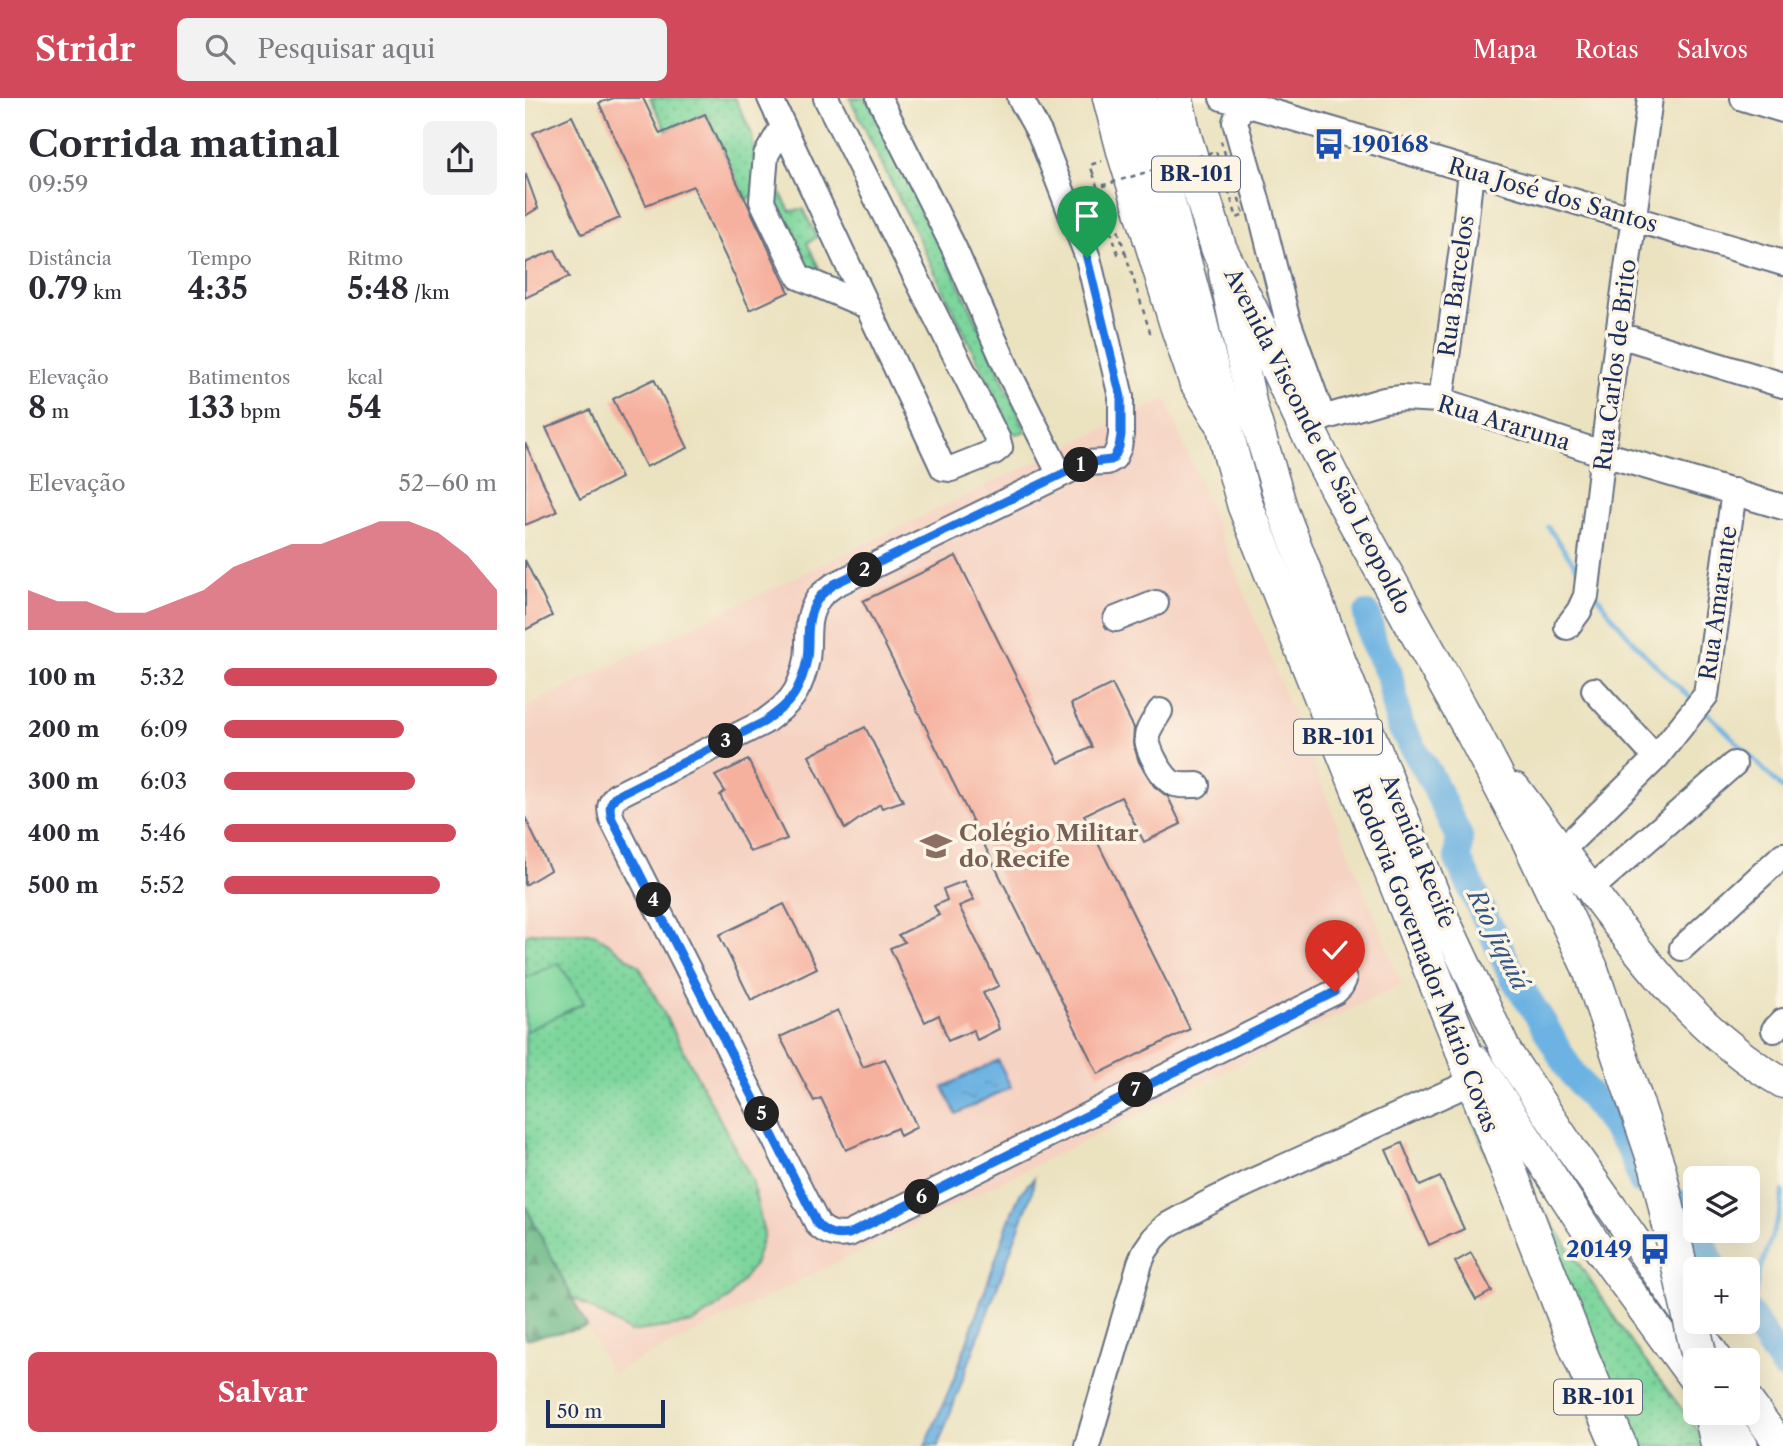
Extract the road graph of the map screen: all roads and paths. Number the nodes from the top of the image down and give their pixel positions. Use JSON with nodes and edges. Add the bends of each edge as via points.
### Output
{"nodes":[{"id":1,"x":770,"y":98,"type":"edge"},
{"id":2,"x":826,"y":98,"type":"edge"},
{"id":3,"x":879,"y":98,"type":"edge"},
{"id":4,"x":1020,"y":98,"type":"edge"},
{"id":5,"x":1108,"y":98,"type":"edge"},
{"id":6,"x":1139,"y":98,"type":"edge"},
{"id":7,"x":1175,"y":98,"type":"edge"},
{"id":8,"x":1650,"y":98,"type":"edge"},
{"id":9,"x":1744,"y":98,"type":"edge"},
{"id":10,"x":1235,"y":100,"type":"edge"},
{"id":11,"x":1783,"y":110,"type":"edge"},
{"id":12,"x":783,"y":126,"type":"junction"},
{"id":13,"x":1220,"y":138,"type":"dead end"},
{"id":14,"x":1090,"y":165,"type":"dead end"},
{"id":15,"x":1471,"y":171,"type":"junction"},
{"id":16,"x":1633,"y":218,"type":"junction"},
{"id":17,"x":1219,"y":249,"type":"junction"},
{"id":18,"x":1125,"y":251,"type":"junction"},
{"id":19,"x":1783,"y":263,"type":"edge"},
{"id":20,"x":867,"y":306,"type":"junction"},
{"id":21,"x":1150,"y":332,"type":"dead end"},
{"id":22,"x":1619,"y":335,"type":"junction"},
{"id":23,"x":1783,"y":385,"type":"edge"},
{"id":24,"x":1441,"y":400,"type":"junction"},
{"id":25,"x":1314,"y":421,"type":"junction"},
{"id":26,"x":1226,"y":431,"type":"junction"},
{"id":27,"x":1604,"y":454,"type":"junction"},
{"id":28,"x":1060,"y":475,"type":"junction"},
{"id":29,"x":1734,"y":491,"type":"junction"},
{"id":30,"x":1783,"y":507,"type":"edge"},
{"id":31,"x":1156,"y":603,"type":"dead end"},
{"id":32,"x":1116,"y":619,"type":"dead end"},
{"id":33,"x":1567,"y":627,"type":"dead end"},
{"id":34,"x":1594,"y":690,"type":"dead end"},
{"id":35,"x":1160,"y":711,"type":"dead end"},
{"id":36,"x":1474,"y":734,"type":"junction"},
{"id":37,"x":1656,"y":758,"type":"junction"},
{"id":38,"x":1734,"y":764,"type":"dead end"},
{"id":39,"x":1197,"y":785,"type":"dead end"},
{"id":40,"x":1562,"y":850,"type":"junction"},
{"id":41,"x":1783,"y":855,"type":"edge"},
{"id":42,"x":1591,"y":889,"type":"junction"},
{"id":43,"x":1682,"y":948,"type":"dead end"},
{"id":44,"x":1344,"y":980,"type":"dead end"},
{"id":45,"x":1460,"y":1041,"type":"junction"},
{"id":46,"x":1474,"y":1081,"type":"junction"},
{"id":47,"x":1783,"y":1083,"type":"edge"},
{"id":48,"x":1577,"y":1347,"type":"junction"},
{"id":49,"x":1697,"y":1348,"type":"edge"},
{"id":50,"x":1710,"y":1348,"type":"edge"},
{"id":51,"x":1683,"y":1364,"type":"edge"},
{"id":52,"x":1760,"y":1417,"type":"edge"},
{"id":53,"x":1714,"y":1425,"type":"edge"},
{"id":54,"x":1728,"y":1425,"type":"edge"},
{"id":55,"x":1087,"y":1446,"type":"edge"},
{"id":56,"x":1593,"y":1446,"type":"edge"},
{"id":57,"x":1619,"y":1446,"type":"edge"},
{"id":58,"x":1719,"y":1446,"type":"edge"},
{"id":59,"x":1743,"y":1446,"type":"edge"},
{"id":60,"x":1781,"y":1446,"type":"edge"}],
"edges":[{"from":1,"to":12,"type":"street"},
{"from":2,"to":20,"type":"street","via":[[1000,447],[951,470],[943,468]]},
{"from":3,"to":28,"type":"street"},
{"from":4,"to":28,"type":"street","via":[[1040,134],[1087,258],[1121,397],[1121,435],[1114,458],[1085,463]]},
{"from":5,"to":26,"type":"main road","via":[[1194,381]]},
{"from":6,"to":26,"type":"highway","name":"Avenida Visconde de São Leopoldo","number":"BR-101"},
{"from":7,"to":17,"type":"highway","name":"Avenida Visconde de São Leopoldo","number":"BR-101"},
{"from":8,"to":16,"type":"street","name":"Rua Carlos de Brito"},
{"from":9,"to":11,"type":"street"},
{"from":10,"to":15,"type":"street","name":"Rua José dos Santos"},
{"from":10,"to":25,"type":"street","name":"Rua José dos Santos","via":[[1235,122]]},
{"from":12,"to":20,"type":"street"},
{"from":12,"to":20,"type":"street","via":[[766,155],[762,201],[799,277]]},
{"from":13,"to":18,"type":"path","bridge":true,"via":[[1244,215],[1237,218],[1216,151],[1104,185]]},
{"from":14,"to":18,"type":"path","bridge":true,"via":[[1118,254]]},
{"from":15,"to":16,"type":"street","name":"Rua José dos Santos"},
{"from":15,"to":24,"type":"street","name":"Rua Barcelos"},
{"from":16,"to":19,"type":"street","name":"Rua José dos Santos"},
{"from":16,"to":22,"type":"street","name":"Rua Carlos de Brito"},
{"from":17,"to":25,"type":"highway","name":"Avenida Visconde de São Leopoldo","number":"BR-101"},
{"from":17,"to":50,"type":"main road","name":"Avenida Recife","via":[[1252,407],[1283,511],[1445,921],[1506,1051]]},
{"from":18,"to":21,"type":"path"},
{"from":22,"to":23,"type":"street"},
{"from":22,"to":27,"type":"street","name":"Rua Carlos de Brito"},
{"from":24,"to":25,"type":"street","name":"Rua Araruna","via":[[1384,400]]},
{"from":24,"to":27,"type":"street","name":"Rua Araruna"},
{"from":25,"to":36,"type":"highway","name":"Avenida Visconde de São Leopoldo","number":"BR-101","via":[[1338,488]]},
{"from":26,"to":45,"type":"highway","name":"Rodovia Governador Mário Covas","number":"BR-101","via":[[1245,505]]},
{"from":27,"to":29,"type":"street","name":"Rua Araruna"},
{"from":27,"to":33,"type":"street","name":"Rua Carlos de Brito","via":[[1583,604]]},
{"from":28,"to":44,"type":"street","via":[[834,584],[812,610],[807,659],[796,691],[783,708],[610,803],[612,819],[818,1225],[838,1236],[849,1234],[1335,992]]},
{"from":29,"to":30,"type":"street","name":"Rua Araruna"},
{"from":29,"to":37,"type":"street","name":"Rua Amarante","via":[[1700,703]]},
{"from":31,"to":32,"type":"street"},
{"from":34,"to":37,"type":"street"},
{"from":35,"to":39,"type":"street","via":[[1147,736],[1148,747],[1165,778],[1173,784]]},
{"from":36,"to":40,"type":"main road","name":"Avenida Visconde de São Leopoldo"},
{"from":36,"to":49,"type":"highway","name":"Avenida Visconde de São Leopoldo","number":"BR-101","bridge":true,"via":[[1590,968],[1658,1169]]},
{"from":37,"to":40,"type":"street"},
{"from":38,"to":42,"type":"street"},
{"from":40,"to":42,"type":"main road","name":"Avenida Visconde de São Leopoldo"},
{"from":41,"to":43,"type":"street"},
{"from":42,"to":47,"type":"main road","name":"Avenida Visconde de São Leopoldo","via":[[1653,970],[1702,1022],[1757,1069]]},
{"from":45,"to":46,"type":"highway","name":"Rodovia Governador Mário Covas","number":"BR-101"},
{"from":45,"to":51,"type":"main road","via":[[1599,1250]]},
{"from":46,"to":48,"type":"highway","name":"Rodovia Governador Mário Covas","number":"BR-101"},
{"from":46,"to":55,"type":"street","via":[[1246,1184],[1166,1226],[1140,1263]]},
{"from":48,"to":56,"type":"highway"},
{"from":48,"to":57,"type":"highway","name":"Rodovia Governador Mário Covas","number":"BR-101"},
{"from":52,"to":60,"type":"main road"},
{"from":53,"to":58,"type":"highway"},
{"from":54,"to":59,"type":"main road"}]}
